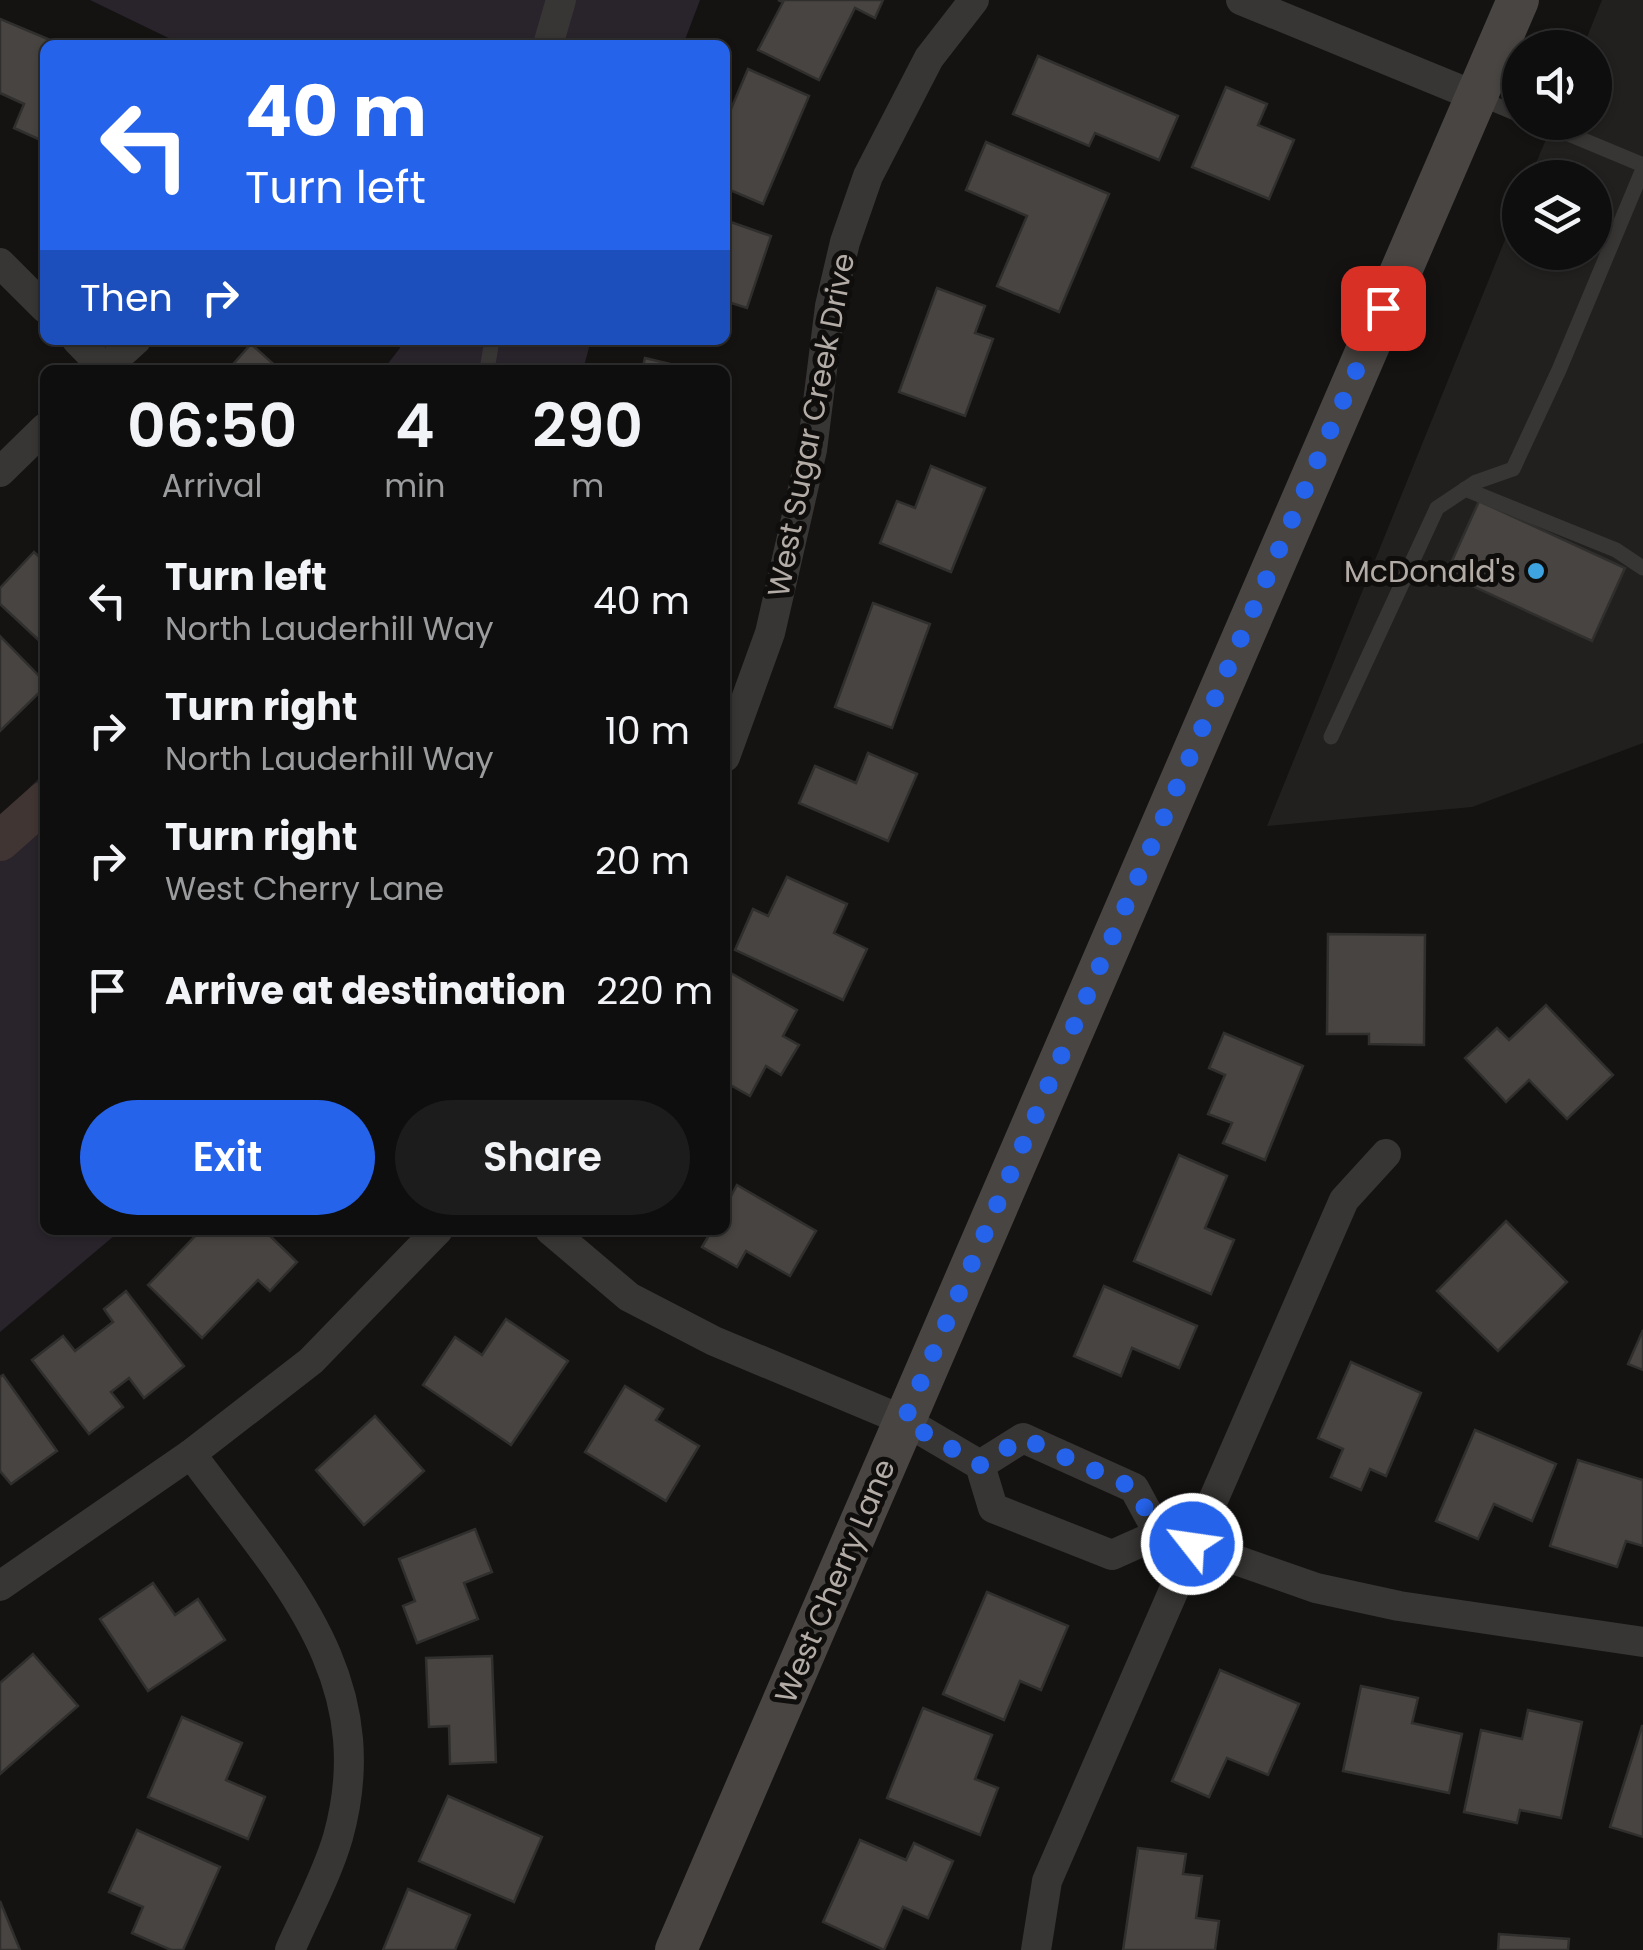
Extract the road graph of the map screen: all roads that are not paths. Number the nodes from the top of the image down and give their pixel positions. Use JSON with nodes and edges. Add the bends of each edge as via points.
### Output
{"nodes":[{"id":1,"x":561,"y":0,"type":"edge"},
{"id":2,"x":974,"y":0,"type":"edge"},
{"id":3,"x":1241,"y":0,"type":"edge"},
{"id":4,"x":1518,"y":0,"type":"edge"},
{"id":5,"x":549,"y":40,"type":"edge"},
{"id":6,"x":1475,"y":96,"type":"junction"},
{"id":7,"x":1502,"y":107,"type":"edge"},
{"id":8,"x":1581,"y":140,"type":"edge"},
{"id":9,"x":1643,"y":167,"type":"edge"},
{"id":10,"x":0,"y":263,"type":"edge"},
{"id":11,"x":40,"y":303,"type":"edge"},
{"id":12,"x":82,"y":345,"type":"edge"},
{"id":13,"x":130,"y":345,"type":"edge"},
{"id":14,"x":100,"y":365,"type":"edge"},
{"id":15,"x":108,"y":365,"type":"edge"},
{"id":16,"x":40,"y":433,"type":"edge"},
{"id":17,"x":0,"y":472,"type":"edge"},
{"id":18,"x":1465,"y":489,"type":"junction"},
{"id":19,"x":1643,"y":568,"type":"edge"},
{"id":20,"x":1332,"y":737,"type":"dead end"},
{"id":21,"x":730,"y":743,"type":"edge"},
{"id":22,"x":1386,"y":1154,"type":"dead end"},
{"id":23,"x":433,"y":1235,"type":"edge"},
{"id":24,"x":556,"y":1235,"type":"edge"},
{"id":25,"x":904,"y":1421,"type":"junction"},
{"id":26,"x":191,"y":1454,"type":"junction"},
{"id":27,"x":980,"y":1465,"type":"junction"},
{"id":28,"x":1159,"y":1534,"type":"junction"},
{"id":29,"x":1192,"y":1544,"type":"junction"},
{"id":30,"x":0,"y":1586,"type":"edge"},
{"id":31,"x":1643,"y":1642,"type":"edge"},
{"id":32,"x":290,"y":1950,"type":"edge"},
{"id":33,"x":676,"y":1950,"type":"edge"},
{"id":34,"x":1036,"y":1950,"type":"edge"}],
"edges":[{"from":1,"to":5,"type":"street"},
{"from":2,"to":21,"type":"street","name":"West Sugar Creek Drive","via":[[928,58],[868,176],[845,242],[812,450],[779,596]]},
{"from":3,"to":6,"type":"street"},
{"from":4,"to":6,"type":"main road","name":"West Cherry Lane"},
{"from":6,"to":7,"type":"lane"},
{"from":6,"to":25,"type":"main road","name":"West Cherry Lane"},
{"from":8,"to":9,"type":"lane"},
{"from":9,"to":18,"type":"lane","via":[[1512,470]]},
{"from":10,"to":11,"type":"street"},
{"from":12,"to":14,"type":"street"},
{"from":13,"to":15,"type":"street"},
{"from":16,"to":17,"type":"street"},
{"from":18,"to":19,"type":"lane","via":[[1616,550]]},
{"from":18,"to":20,"type":"lane","via":[[1436,508]]},
{"from":22,"to":29,"type":"street","via":[[1344,1200]]},
{"from":23,"to":26,"type":"street","via":[[311,1362]]},
{"from":24,"to":25,"type":"street","via":[[629,1296],[714,1341]]},
{"from":25,"to":27,"type":"street"},
{"from":25,"to":33,"type":"main road","name":"West Cherry Lane"},
{"from":26,"to":30,"type":"street"},
{"from":26,"to":32,"type":"street","via":[[310,1616],[348,1718],[349,1780],[338,1839]]},
{"from":27,"to":28,"type":"street","via":[[992,1508],[1095,1548],[1112,1554]]},
{"from":27,"to":28,"type":"street","via":[[1023,1438],[1134,1488]]},
{"from":28,"to":29,"type":"street"},
{"from":29,"to":31,"type":"street","via":[[1316,1588]]},
{"from":29,"to":34,"type":"street","via":[[1047,1881]]}]}
